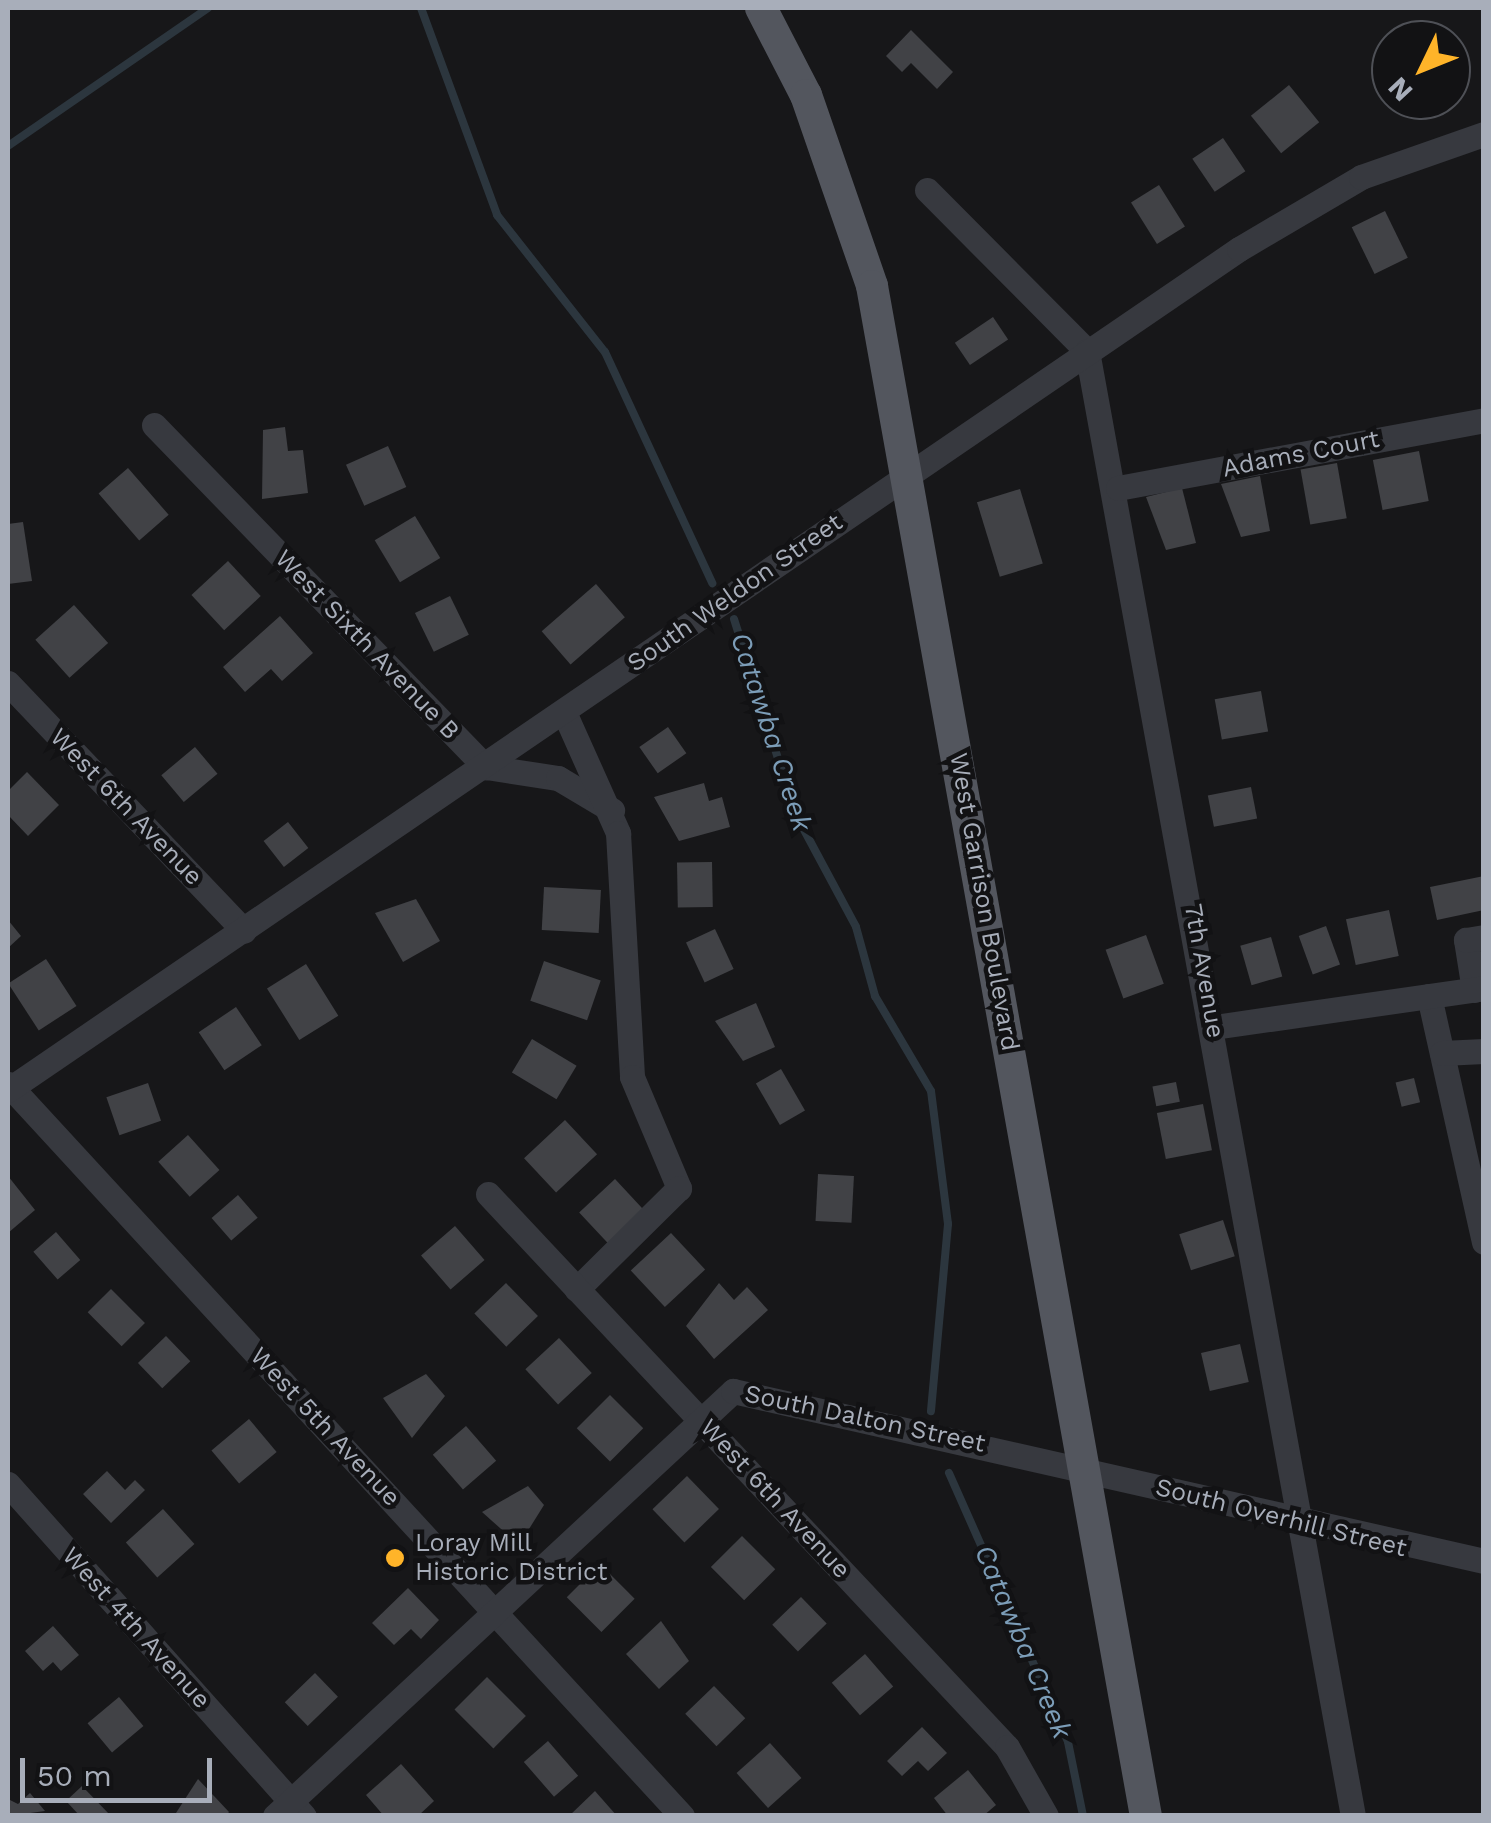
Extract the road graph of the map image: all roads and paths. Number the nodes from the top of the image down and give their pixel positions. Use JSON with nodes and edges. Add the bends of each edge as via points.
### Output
{"nodes":[{"id":1,"x":761,"y":8,"type":"edge"},
{"id":2,"x":1484,"y":134,"type":"edge"},
{"id":3,"x":926,"y":190,"type":"dead end"},
{"id":4,"x":1087,"y":351,"type":"junction"},
{"id":5,"x":1484,"y":420,"type":"edge"},
{"id":6,"x":154,"y":425,"type":"dead end"},
{"id":7,"x":908,"y":472,"type":"junction"},
{"id":8,"x":1118,"y":488,"type":"junction"},
{"id":9,"x":8,"y":682,"type":"edge"},
{"id":10,"x":564,"y":712,"type":"junction"},
{"id":11,"x":486,"y":766,"type":"junction"},
{"id":12,"x":612,"y":810,"type":"junction"},
{"id":13,"x":244,"y":931,"type":"junction"},
{"id":14,"x":1484,"y":937,"type":"edge"},
{"id":15,"x":1478,"y":989,"type":"edge"},
{"id":16,"x":1429,"y":996,"type":"junction"},
{"id":17,"x":1214,"y":1027,"type":"junction"},
{"id":18,"x":1484,"y":1052,"type":"edge"},
{"id":19,"x":1442,"y":1053,"type":"junction"},
{"id":20,"x":9,"y":1087,"type":"edge"},
{"id":21,"x":488,"y":1194,"type":"dead end"},
{"id":22,"x":1483,"y":1234,"type":"edge"},
{"id":23,"x":577,"y":1289,"type":"junction"},
{"id":24,"x":696,"y":1416,"type":"junction"},
{"id":25,"x":1080,"y":1466,"type":"junction"},
{"id":26,"x":8,"y":1484,"type":"edge"},
{"id":27,"x":1301,"y":1526,"type":"junction"},
{"id":28,"x":1484,"y":1561,"type":"edge"},
{"id":29,"x":496,"y":1611,"type":"junction"},
{"id":30,"x":290,"y":1811,"type":"edge"},
{"id":31,"x":682,"y":1816,"type":"edge"},
{"id":32,"x":1046,"y":1816,"type":"edge"},
{"id":33,"x":1146,"y":1816,"type":"edge"},
{"id":34,"x":1353,"y":1816,"type":"edge"}],
"edges":[{"from":1,"to":7,"type":"main road","name":"West Garrison Boulevard","via":[[806,95],[856,232]]},
{"from":2,"to":4,"type":"street","name":"South Weldon Street","via":[[1362,178]]},
{"from":3,"to":4,"type":"street"},
{"from":4,"to":7,"type":"street","name":"South Weldon Street"},
{"from":4,"to":8,"type":"street","name":"7th Avenue"},
{"from":5,"to":8,"type":"street","name":"Adams Court"},
{"from":6,"to":11,"type":"street","name":"West Sixth Avenue B"},
{"from":7,"to":10,"type":"street","name":"South Weldon Street"},
{"from":7,"to":25,"type":"main road","name":"West Garrison Boulevard"},
{"from":8,"to":17,"type":"street","name":"7th Avenue"},
{"from":9,"to":13,"type":"street","name":"West 6th Avenue"},
{"from":10,"to":11,"type":"street","name":"South Weldon Street"},
{"from":10,"to":12,"type":"street"},
{"from":11,"to":12,"type":"street","via":[[558,778]]},
{"from":11,"to":13,"type":"street","name":"South Weldon Street"},
{"from":12,"to":23,"type":"street","via":[[632,1077],[678,1188]]},
{"from":13,"to":20,"type":"street","name":"South Weldon Street"},
{"from":14,"to":15,"type":"street","via":[[1466,940]]},
{"from":15,"to":16,"type":"street"},
{"from":16,"to":17,"type":"street"},
{"from":16,"to":19,"type":"street"},
{"from":17,"to":27,"type":"street","name":"7th Avenue"},
{"from":18,"to":19,"type":"street"},
{"from":19,"to":22,"type":"street"},
{"from":20,"to":29,"type":"street","name":"West 5th Avenue"},
{"from":21,"to":23,"type":"street","name":"West 6th Avenue"},
{"from":23,"to":24,"type":"street","name":"West 6th Avenue"},
{"from":24,"to":25,"type":"street","name":"South Dalton Street","via":[[722,1395],[746,1392]]},
{"from":24,"to":29,"type":"street","name":"South Dalton Street"},
{"from":24,"to":32,"type":"street","name":"West 6th Avenue","via":[[1006,1747]]},
{"from":25,"to":27,"type":"street","name":"South Overhill Street"},
{"from":25,"to":33,"type":"main road","name":"West Garrison Boulevard"},
{"from":26,"to":30,"type":"street","name":"West 4th Avenue"},
{"from":27,"to":28,"type":"street","name":"South Overhill Street"},
{"from":27,"to":34,"type":"street","name":"7th Avenue"},
{"from":29,"to":30,"type":"street","name":"South Dalton Street"},
{"from":29,"to":31,"type":"street","name":"West 5th Avenue"}]}
